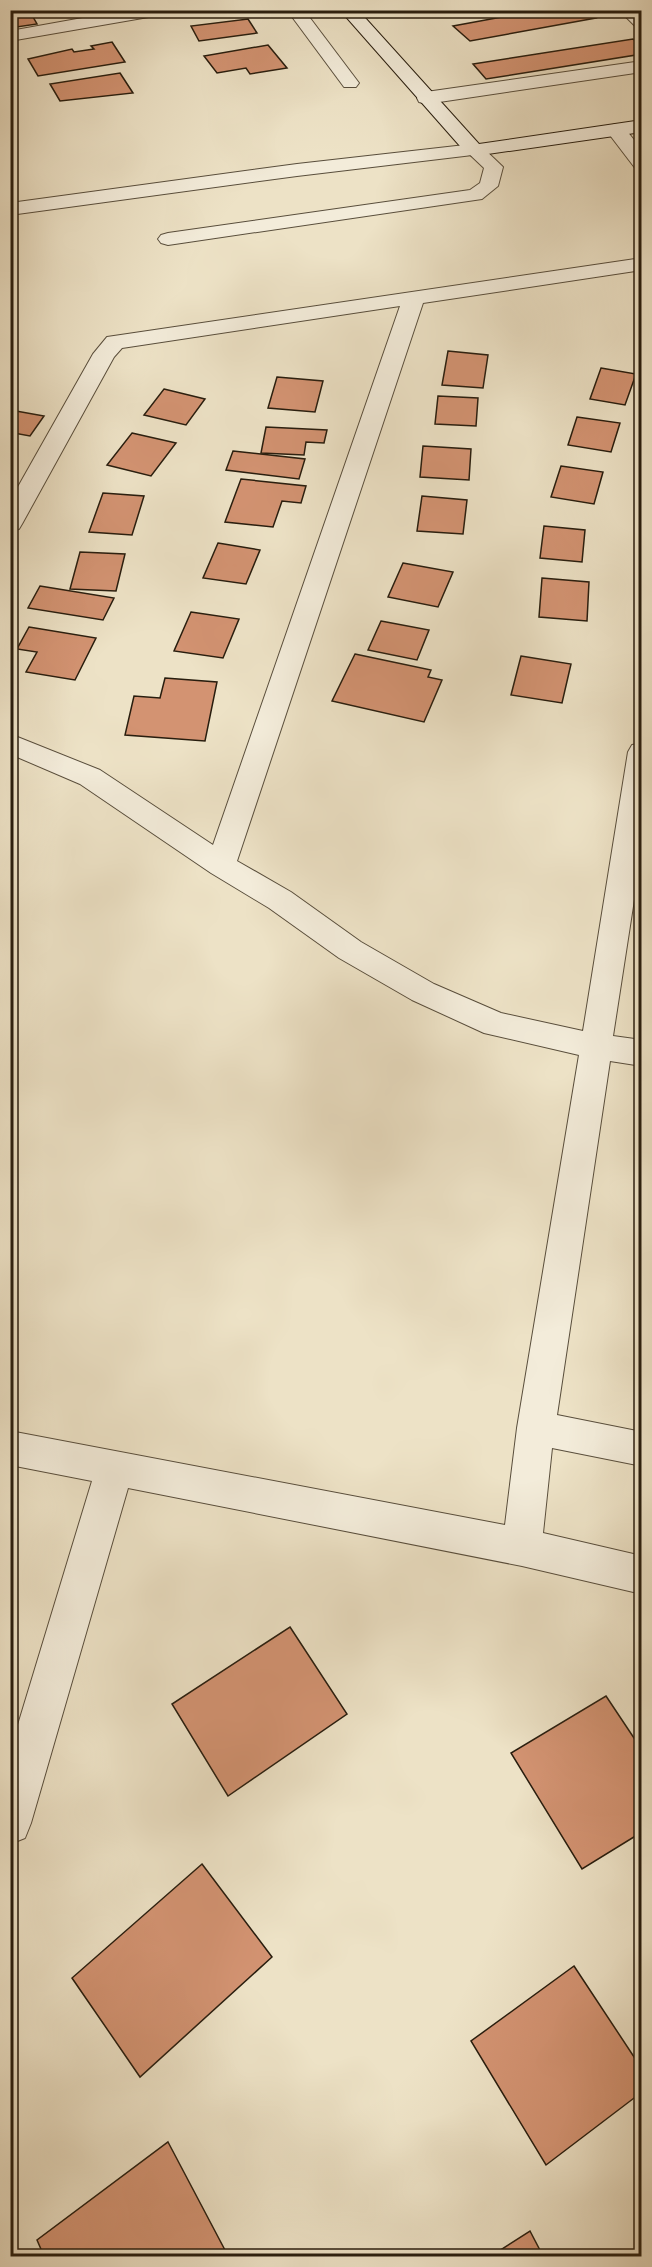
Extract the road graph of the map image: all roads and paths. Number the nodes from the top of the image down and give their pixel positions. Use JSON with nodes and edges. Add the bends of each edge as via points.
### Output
{"nodes":[{"id":1,"x":160,"y":10,"type":"edge"},
{"id":2,"x":295,"y":10,"type":"edge"},
{"id":3,"x":348,"y":10,"type":"edge"},
{"id":4,"x":627,"y":10,"type":"edge"},
{"id":5,"x":642,"y":23,"type":"edge"},
{"id":6,"x":10,"y":36,"type":"edge"},
{"id":7,"x":642,"y":66,"type":"edge"},
{"id":8,"x":350,"y":83,"type":"dead end"},
{"id":9,"x":426,"y":98,"type":"junction"},
{"id":10,"x":642,"y":126,"type":"edge"},
{"id":11,"x":616,"y":130,"type":"junction"},
{"id":12,"x":474,"y":150,"type":"junction"},
{"id":13,"x":642,"y":164,"type":"edge"},
{"id":14,"x":10,"y":209,"type":"edge"},
{"id":15,"x":168,"y":239,"type":"dead end"},
{"id":16,"x":642,"y":264,"type":"edge"},
{"id":17,"x":414,"y":297,"type":"junction"},
{"id":18,"x":10,"y":524,"type":"edge"},
{"id":19,"x":10,"y":743,"type":"edge"},
{"id":20,"x":641,"y":762,"type":"edge"},
{"id":21,"x":221,"y":865,"type":"junction"},
{"id":22,"x":595,"y":1046,"type":"junction"},
{"id":23,"x":642,"y":1053,"type":"edge"},
{"id":24,"x":536,"y":1428,"type":"junction"},
{"id":25,"x":10,"y":1448,"type":"edge"},
{"id":26,"x":642,"y":1449,"type":"edge"},
{"id":27,"x":115,"y":1468,"type":"junction"},
{"id":28,"x":522,"y":1547,"type":"junction"},
{"id":29,"x":642,"y":1575,"type":"edge"},
{"id":30,"x":10,"y":1823,"type":"edge"}],
"edges":[{"from":1,"to":6,"type":"street"},
{"from":2,"to":8,"type":"street"},
{"from":3,"to":9,"type":"street"},
{"from":4,"to":5,"type":"street"},
{"from":7,"to":9,"type":"street"},
{"from":9,"to":12,"type":"street"},
{"from":10,"to":11,"type":"street"},
{"from":11,"to":12,"type":"street"},
{"from":11,"to":13,"type":"street"},
{"from":12,"to":14,"type":"street"},
{"from":12,"to":15,"type":"lane","via":[[494,167],[489,186],[475,195]]},
{"from":16,"to":17,"type":"street"},
{"from":17,"to":18,"type":"street","via":[[115,342],[104,354]]},
{"from":17,"to":21,"type":"street"},
{"from":19,"to":21,"type":"street","via":[[90,777]]},
{"from":20,"to":22,"type":"street"},
{"from":21,"to":22,"type":"street","via":[[280,900],[350,950],[423,992],[495,1024]]},
{"from":22,"to":23,"type":"street"},
{"from":22,"to":24,"type":"street"},
{"from":24,"to":26,"type":"street"},
{"from":24,"to":28,"type":"street"},
{"from":25,"to":27,"type":"street"},
{"from":27,"to":28,"type":"street"},
{"from":27,"to":30,"type":"street"},
{"from":28,"to":29,"type":"street"}]}
